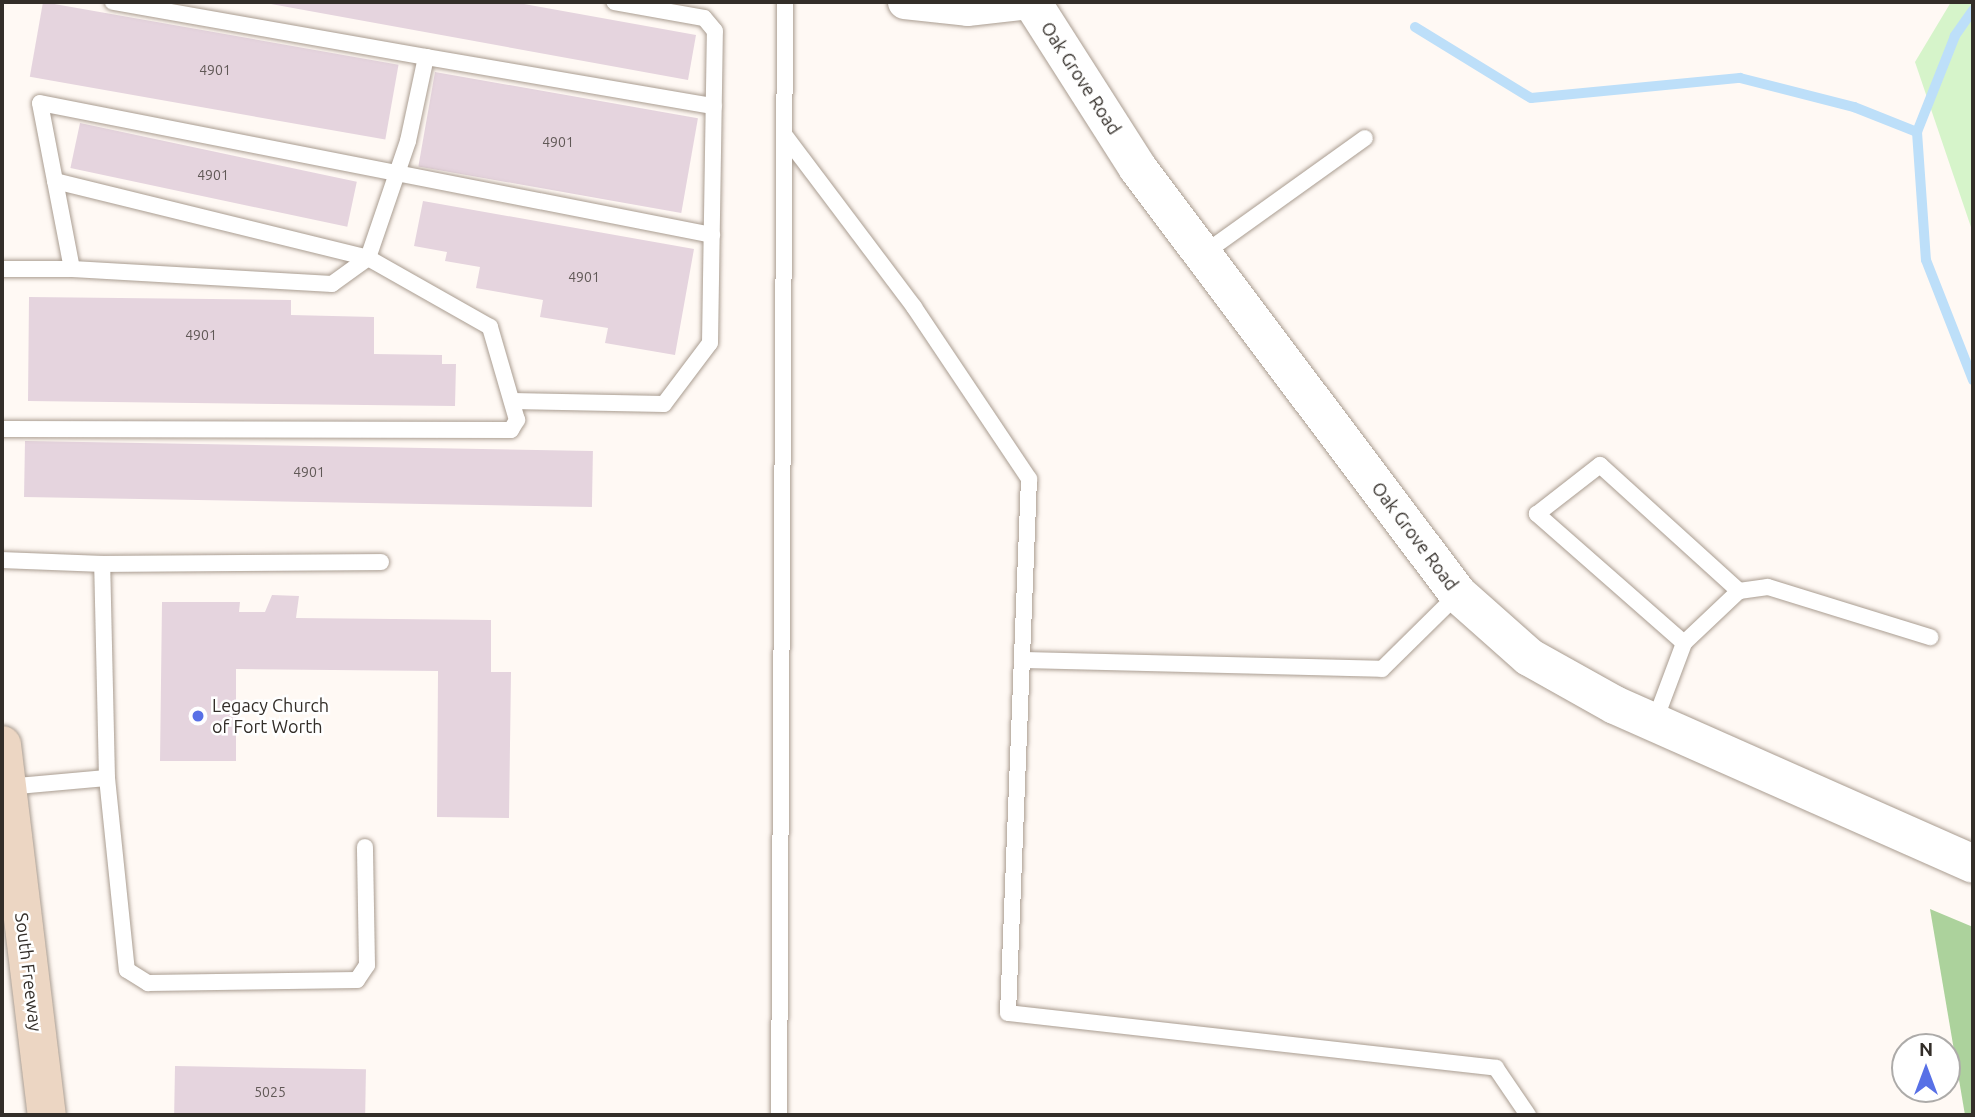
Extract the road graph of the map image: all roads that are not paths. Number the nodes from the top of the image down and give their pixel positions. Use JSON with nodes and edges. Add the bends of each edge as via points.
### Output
{"nodes":[{"id":1,"x":113,"y":2,"type":"edge"},
{"id":2,"x":614,"y":2,"type":"edge"},
{"id":3,"x":785,"y":2,"type":"edge"},
{"id":4,"x":904,"y":2,"type":"edge"},
{"id":5,"x":1031,"y":2,"type":"edge"},
{"id":6,"x":426,"y":57,"type":"junction"},
{"id":7,"x":714,"y":106,"type":"junction"},
{"id":8,"x":786,"y":137,"type":"junction"},
{"id":9,"x":1365,"y":138,"type":"dead end"},
{"id":10,"x":396,"y":174,"type":"junction"},
{"id":11,"x":55,"y":181,"type":"junction"},
{"id":12,"x":712,"y":235,"type":"junction"},
{"id":13,"x":1203,"y":254,"type":"junction"},
{"id":14,"x":368,"y":258,"type":"junction"},
{"id":15,"x":2,"y":269,"type":"edge"},
{"id":16,"x":72,"y":269,"type":"junction"},
{"id":17,"x":512,"y":401,"type":"junction"},
{"id":18,"x":2,"y":429,"type":"edge"},
{"id":19,"x":2,"y":560,"type":"edge"},
{"id":20,"x":381,"y":562,"type":"dead end"},
{"id":21,"x":102,"y":564,"type":"junction"},
{"id":22,"x":1739,"y":591,"type":"junction"},
{"id":23,"x":1458,"y":594,"type":"junction"},
{"id":24,"x":1930,"y":637,"type":"dead end"},
{"id":25,"x":1684,"y":643,"type":"junction"},
{"id":26,"x":1022,"y":660,"type":"junction"},
{"id":27,"x":1654,"y":723,"type":"junction"},
{"id":28,"x":2,"y":745,"type":"edge"},
{"id":29,"x":107,"y":778,"type":"junction"},
{"id":30,"x":6,"y":787,"type":"junction"},
{"id":31,"x":365,"y":847,"type":"dead end"},
{"id":32,"x":1973,"y":864,"type":"edge"},
{"id":33,"x":47,"y":1115,"type":"edge"},
{"id":34,"x":779,"y":1115,"type":"edge"},
{"id":35,"x":1528,"y":1115,"type":"edge"}],
"edges":[{"from":1,"to":6,"type":"lane"},
{"from":2,"to":7,"type":"lane","via":[[704,18],[715,32]]},
{"from":3,"to":8,"type":"lane"},
{"from":4,"to":5,"type":"street","name":"Oak Grove Road","via":[[967,9]]},
{"from":5,"to":13,"type":"street","name":"Oak Grove Road","via":[[1138,167]]},
{"from":6,"to":7,"type":"lane"},
{"from":6,"to":10,"type":"lane"},
{"from":7,"to":12,"type":"lane"},
{"from":8,"to":26,"type":"lane","via":[[914,307],[1029,479]]},
{"from":8,"to":34,"type":"lane"},
{"from":9,"to":13,"type":"lane"},
{"from":10,"to":11,"type":"lane","via":[[40,103]]},
{"from":10,"to":12,"type":"lane"},
{"from":10,"to":14,"type":"lane"},
{"from":11,"to":14,"type":"lane"},
{"from":11,"to":16,"type":"lane"},
{"from":12,"to":17,"type":"lane","via":[[710,343],[664,404]]},
{"from":13,"to":23,"type":"street","name":"Oak Grove Road"},
{"from":14,"to":16,"type":"lane","via":[[332,284]]},
{"from":14,"to":17,"type":"lane","via":[[489,327]]},
{"from":15,"to":16,"type":"lane"},
{"from":17,"to":18,"type":"lane","via":[[517,420],[511,430]]},
{"from":19,"to":21,"type":"lane"},
{"from":20,"to":21,"type":"lane"},
{"from":21,"to":29,"type":"lane"},
{"from":22,"to":24,"type":"lane","via":[[1768,587]]},
{"from":22,"to":25,"type":"lane"},
{"from":22,"to":25,"type":"lane","via":[[1600,465],[1537,514]]},
{"from":23,"to":26,"type":"lane","via":[[1382,669]]},
{"from":23,"to":27,"type":"street","name":"Oak Grove Road","via":[[1529,657]]},
{"from":25,"to":27,"type":"lane"},
{"from":26,"to":35,"type":"lane","via":[[1008,1013],[1496,1068]]},
{"from":27,"to":32,"type":"street","name":"Oak Grove Road"},
{"from":28,"to":30,"type":"main road","name":"South Freeway"},
{"from":29,"to":30,"type":"lane"},
{"from":29,"to":31,"type":"lane","via":[[127,970],[148,983],[357,980],[367,965]]},
{"from":30,"to":33,"type":"main road","name":"South Freeway"}]}
